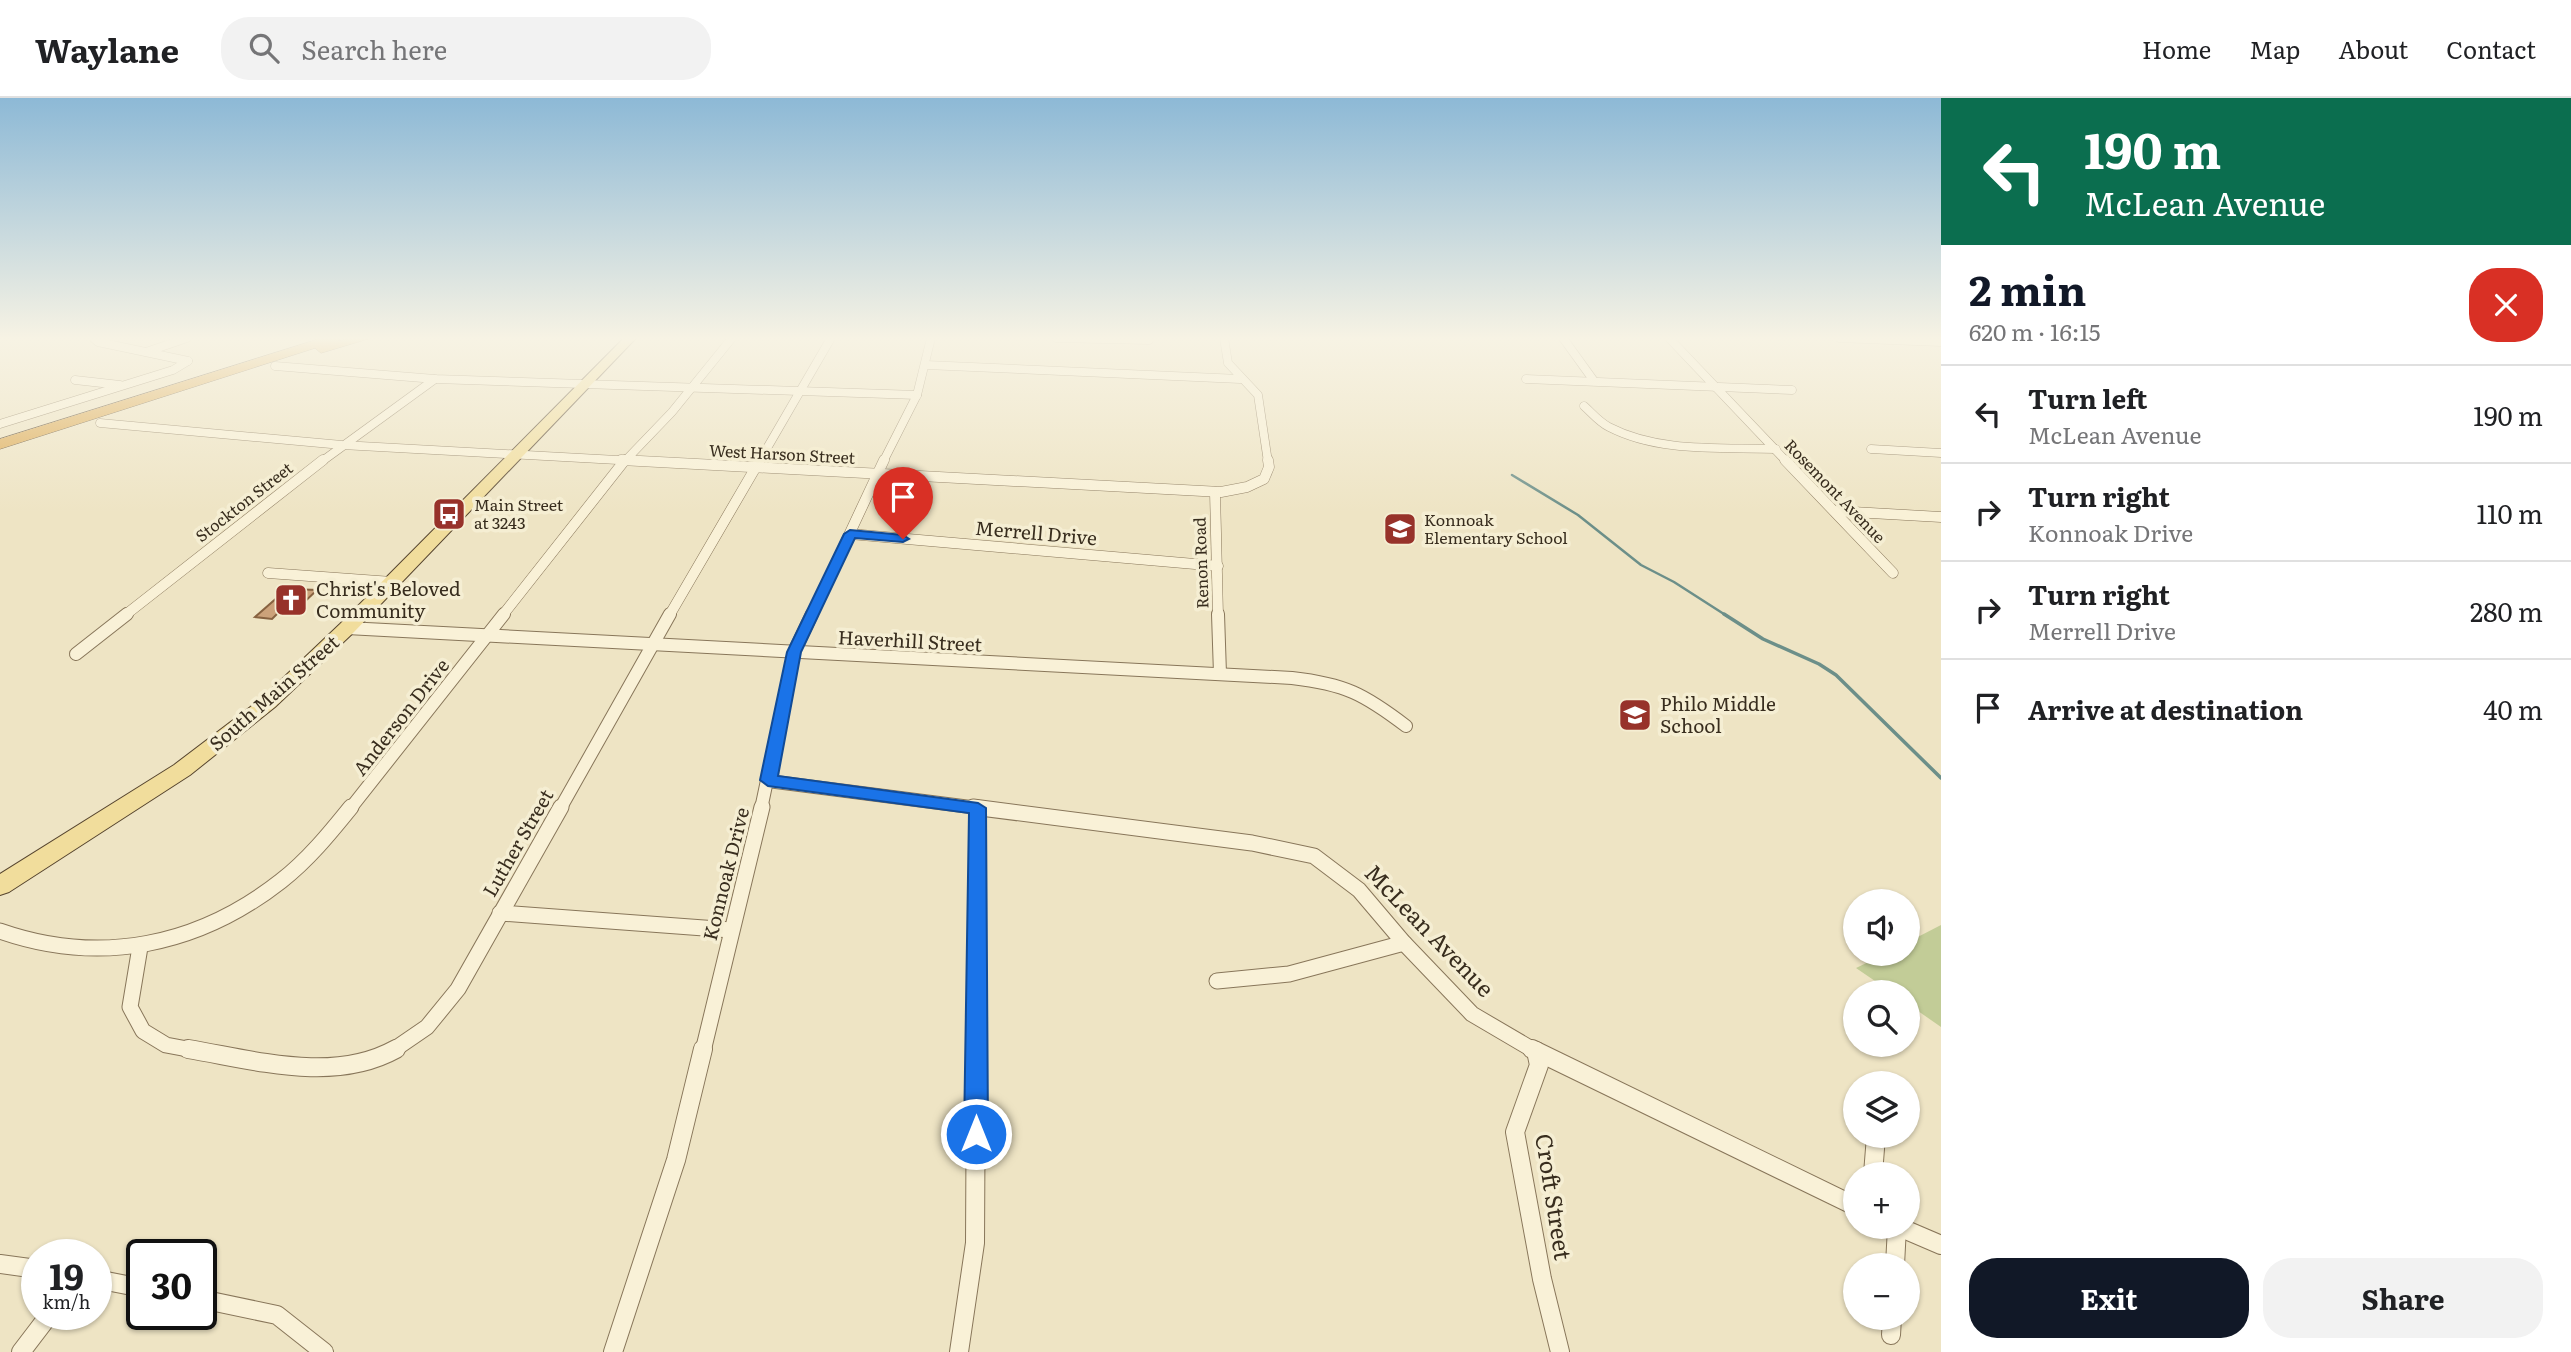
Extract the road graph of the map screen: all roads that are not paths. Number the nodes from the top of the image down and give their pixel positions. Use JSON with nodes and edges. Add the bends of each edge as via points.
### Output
{"nodes":[{"id":1,"x":87,"y":397,"type":"edge"},
{"id":2,"x":125,"y":397,"type":"edge"},
{"id":3,"x":128,"y":397,"type":"edge"},
{"id":4,"x":150,"y":397,"type":"edge"},
{"id":5,"x":154,"y":397,"type":"edge"},
{"id":6,"x":410,"y":397,"type":"edge"},
{"id":7,"x":571,"y":397,"type":"edge"},
{"id":8,"x":684,"y":397,"type":"edge"},
{"id":9,"x":799,"y":397,"type":"edge"},
{"id":10,"x":917,"y":397,"type":"edge"},
{"id":11,"x":1258,"y":397,"type":"edge"},
{"id":12,"x":1726,"y":397,"type":"edge"},
{"id":13,"x":123,"y":405,"type":"junction"},
{"id":14,"x":1584,"y":405,"type":"dead end"},
{"id":15,"x":83,"y":411,"type":"junction"},
{"id":16,"x":0,"y":424,"type":"edge"},
{"id":17,"x":100,"y":424,"type":"dead end"},
{"id":18,"x":0,"y":437,"type":"edge"},
{"id":19,"x":0,"y":444,"type":"edge"},
{"id":20,"x":342,"y":445,"type":"junction"},
{"id":21,"x":1871,"y":449,"type":"dead end"},
{"id":22,"x":1776,"y":450,"type":"junction"},
{"id":23,"x":1941,"y":453,"type":"edge"},
{"id":24,"x":516,"y":454,"type":"junction"},
{"id":25,"x":625,"y":460,"type":"junction"},
{"id":26,"x":755,"y":467,"type":"junction"},
{"id":27,"x":877,"y":473,"type":"junction"},
{"id":28,"x":1214,"y":492,"type":"junction"},
{"id":29,"x":1835,"y":511,"type":"junction"},
{"id":30,"x":1941,"y":517,"type":"edge"},
{"id":31,"x":850,"y":534,"type":"junction"},
{"id":32,"x":1218,"y":566,"type":"junction"},
{"id":33,"x":268,"y":573,"type":"dead end"},
{"id":34,"x":1893,"y":573,"type":"dead end"},
{"id":35,"x":391,"y":582,"type":"junction"},
{"id":36,"x":347,"y":628,"type":"junction"},
{"id":37,"x":485,"y":637,"type":"junction"},
{"id":38,"x":652,"y":646,"type":"junction"},
{"id":39,"x":794,"y":652,"type":"junction"},
{"id":40,"x":76,"y":654,"type":"dead end"},
{"id":41,"x":1220,"y":674,"type":"junction"},
{"id":42,"x":1406,"y":726,"type":"dead end"},
{"id":43,"x":768,"y":780,"type":"junction"},
{"id":44,"x":978,"y":808,"type":"junction"},
{"id":45,"x":0,"y":886,"type":"edge"},
{"id":46,"x":500,"y":913,"type":"junction"},
{"id":47,"x":731,"y":930,"type":"junction"},
{"id":48,"x":0,"y":931,"type":"edge"},
{"id":49,"x":1404,"y":943,"type":"junction"},
{"id":50,"x":140,"y":947,"type":"junction"},
{"id":51,"x":1217,"y":981,"type":"dead end"},
{"id":52,"x":1536,"y":1051,"type":"junction"},
{"id":53,"x":1843,"y":1200,"type":"edge"},
{"id":54,"x":1920,"y":1236,"type":"edge"},
{"id":55,"x":1941,"y":1245,"type":"edge"},
{"id":56,"x":0,"y":1264,"type":"edge"},
{"id":57,"x":21,"y":1267,"type":"edge"},
{"id":58,"x":217,"y":1303,"type":"edge"},
{"id":59,"x":38,"y":1330,"type":"edge"},
{"id":60,"x":21,"y":1352,"type":"edge"},
{"id":61,"x":324,"y":1352,"type":"edge"},
{"id":62,"x":613,"y":1352,"type":"edge"},
{"id":63,"x":959,"y":1352,"type":"edge"},
{"id":64,"x":1560,"y":1352,"type":"edge"}],
"edges":[{"from":1,"to":16,"type":"street"},
{"from":2,"to":15,"type":"highway"},
{"from":3,"to":15,"type":"highway"},
{"from":4,"to":13,"type":"highway"},
{"from":5,"to":13,"type":"highway"},
{"from":6,"to":20,"type":"street","name":"Stockton Street"},
{"from":7,"to":24,"type":"main road","name":"South Main Street"},
{"from":8,"to":25,"type":"street","name":"Anderson Drive"},
{"from":9,"to":26,"type":"street","name":"Luther Street"},
{"from":10,"to":27,"type":"street","name":"Konnoak Drive"},
{"from":11,"to":28,"type":"street","name":"Renon Road","via":[[1269,467],[1264,479]]},
{"from":12,"to":22,"type":"street","name":"Rosemont Avenue"},
{"from":13,"to":19,"type":"highway"},
{"from":14,"to":22,"type":"street","via":[[1607,426],[1640,437]]},
{"from":15,"to":18,"type":"highway"},
{"from":17,"to":20,"type":"street","name":"West Harson Street"},
{"from":20,"to":24,"type":"street","name":"West Harson Street"},
{"from":20,"to":40,"type":"street","name":"Stockton Street"},
{"from":21,"to":23,"type":"street"},
{"from":22,"to":29,"type":"street","name":"Rosemont Avenue"},
{"from":24,"to":25,"type":"street","name":"West Harson Street"},
{"from":24,"to":35,"type":"main road","name":"South Main Street"},
{"from":25,"to":26,"type":"street","name":"West Harson Street"},
{"from":25,"to":37,"type":"street","name":"Anderson Drive"},
{"from":26,"to":27,"type":"street","name":"West Harson Street"},
{"from":26,"to":38,"type":"street","name":"Luther Street"},
{"from":27,"to":28,"type":"street","name":"West Harson Street"},
{"from":27,"to":31,"type":"street","name":"Konnoak Drive"},
{"from":28,"to":32,"type":"street","name":"Renon Road"},
{"from":29,"to":30,"type":"street"},
{"from":29,"to":34,"type":"street","name":"Rosemont Avenue"},
{"from":31,"to":32,"type":"street","name":"Merrell Drive"},
{"from":31,"to":39,"type":"street","name":"Konnoak Drive"},
{"from":32,"to":41,"type":"street","name":"Renon Road"},
{"from":33,"to":35,"type":"street"},
{"from":35,"to":36,"type":"main road","name":"South Main Street"},
{"from":36,"to":37,"type":"street","name":"Haverhill Street"},
{"from":36,"to":45,"type":"main road","name":"South Main Street","via":[[268,703],[182,770]]},
{"from":37,"to":38,"type":"street","name":"Haverhill Street"},
{"from":37,"to":50,"type":"street","name":"Anderson Drive","via":[[358,799],[298,866],[215,921]]},
{"from":38,"to":39,"type":"street","name":"Haverhill Street"},
{"from":38,"to":46,"type":"street","name":"Luther Street"},
{"from":39,"to":41,"type":"street","name":"Haverhill Street"},
{"from":39,"to":43,"type":"street","name":"Konnoak Drive"},
{"from":41,"to":42,"type":"street","name":"Haverhill Street","via":[[1351,689]]},
{"from":43,"to":44,"type":"street","name":"McLean Avenue"},
{"from":43,"to":47,"type":"street","name":"Konnoak Drive"},
{"from":44,"to":49,"type":"street","name":"McLean Avenue","via":[[1252,843],[1314,856],[1359,890]]},
{"from":44,"to":63,"type":"street","via":[[975,1243]]},
{"from":46,"to":47,"type":"street"},
{"from":46,"to":50,"type":"street","name":"Luther Street","via":[[458,989],[427,1027],[394,1051],[347,1066],[237,1060],[156,1041],[135,1020],[130,1007]]},
{"from":47,"to":62,"type":"street","name":"Konnoak Drive","via":[[676,1160]]},
{"from":48,"to":50,"type":"street","name":"Anderson Drive","via":[[42,945]]},
{"from":49,"to":51,"type":"street","via":[[1320,970],[1257,981]]},
{"from":49,"to":52,"type":"street","name":"McLean Avenue","via":[[1472,1014]]},
{"from":52,"to":53,"type":"street","name":"McLean Avenue"},
{"from":52,"to":64,"type":"street","name":"Croft Street","via":[[1539,1065],[1515,1132]]},
{"from":54,"to":55,"type":"street"},
{"from":56,"to":57,"type":"street"},
{"from":58,"to":61,"type":"street","via":[[277,1315]]},
{"from":59,"to":60,"type":"street"}]}
